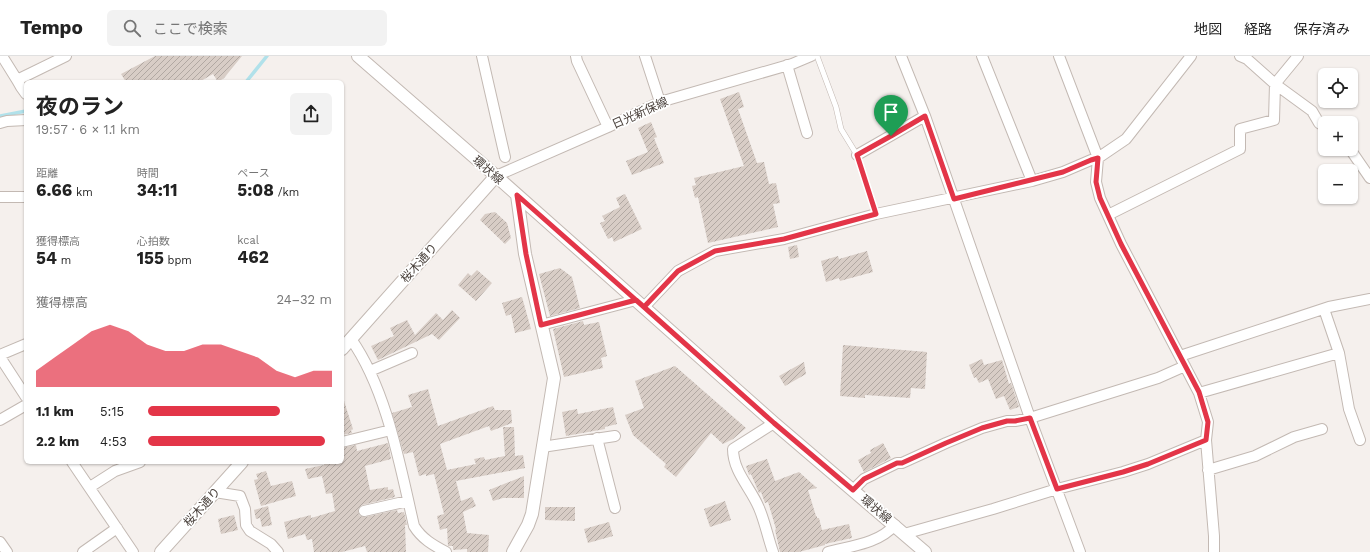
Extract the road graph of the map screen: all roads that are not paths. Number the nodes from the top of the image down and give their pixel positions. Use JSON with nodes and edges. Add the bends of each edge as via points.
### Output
{"nodes":[{"id":1,"x":2,"y":56,"type":"edge"},
{"id":2,"x":66,"y":56,"type":"edge"},
{"id":3,"x":358,"y":56,"type":"edge"},
{"id":4,"x":482,"y":56,"type":"edge"},
{"id":5,"x":576,"y":56,"type":"edge"},
{"id":6,"x":646,"y":56,"type":"edge"},
{"id":7,"x":812,"y":56,"type":"edge"},
{"id":8,"x":817,"y":56,"type":"edge"},
{"id":9,"x":901,"y":56,"type":"edge"},
{"id":10,"x":982,"y":56,"type":"edge"},
{"id":11,"x":1059,"y":56,"type":"edge"},
{"id":12,"x":1191,"y":56,"type":"edge"},
{"id":13,"x":1240,"y":56,"type":"edge"},
{"id":14,"x":1298,"y":56,"type":"edge"},
{"id":15,"x":787,"y":65,"type":"junction"},
{"id":16,"x":17,"y":80,"type":"junction"},
{"id":17,"x":1275,"y":84,"type":"junction"},
{"id":18,"x":24,"y":92,"type":"edge"},
{"id":19,"x":660,"y":102,"type":"junction"},
{"id":20,"x":925,"y":116,"type":"junction"},
{"id":21,"x":24,"y":120,"type":"edge"},
{"id":22,"x":1318,"y":121,"type":"edge"},
{"id":23,"x":0,"y":123,"type":"edge"},
{"id":24,"x":608,"y":127,"type":"junction"},
{"id":25,"x":807,"y":134,"type":"dead end"},
{"id":26,"x":857,"y":155,"type":"junction"},
{"id":27,"x":1355,"y":156,"type":"edge"},
{"id":28,"x":505,"y":157,"type":"dead end"},
{"id":29,"x":1098,"y":158,"type":"junction"},
{"id":30,"x":496,"y":176,"type":"junction"},
{"id":31,"x":1370,"y":178,"type":"edge"},
{"id":32,"x":1032,"y":181,"type":"junction"},
{"id":33,"x":517,"y":195,"type":"junction"},
{"id":34,"x":0,"y":197,"type":"edge"},
{"id":35,"x":24,"y":197,"type":"edge"},
{"id":36,"x":954,"y":199,"type":"junction"},
{"id":37,"x":876,"y":214,"type":"junction"},
{"id":38,"x":1108,"y":216,"type":"junction"},
{"id":39,"x":1370,"y":299,"type":"edge"},
{"id":40,"x":640,"y":303,"type":"junction"},
{"id":41,"x":1324,"y":309,"type":"junction"},
{"id":42,"x":541,"y":325,"type":"junction"},
{"id":43,"x":351,"y":339,"type":"junction"},
{"id":44,"x":24,"y":345,"type":"edge"},
{"id":45,"x":344,"y":347,"type":"edge"},
{"id":46,"x":412,"y":353,"type":"dead end"},
{"id":47,"x":1339,"y":353,"type":"junction"},
{"id":48,"x":0,"y":356,"type":"edge"},
{"id":49,"x":1180,"y":356,"type":"junction"},
{"id":50,"x":1185,"y":366,"type":"junction"},
{"id":51,"x":370,"y":371,"type":"junction"},
{"id":52,"x":1199,"y":392,"type":"junction"},
{"id":53,"x":24,"y":394,"type":"edge"},
{"id":54,"x":24,"y":406,"type":"edge"},
{"id":55,"x":1030,"y":418,"type":"junction"},
{"id":56,"x":0,"y":420,"type":"edge"},
{"id":57,"x":774,"y":423,"type":"junction"},
{"id":58,"x":1322,"y":429,"type":"dead end"},
{"id":59,"x":391,"y":430,"type":"junction"},
{"id":60,"x":615,"y":436,"type":"dead end"},
{"id":61,"x":597,"y":438,"type":"junction"},
{"id":62,"x":1206,"y":440,"type":"junction"},
{"id":63,"x":1360,"y":440,"type":"dead end"},
{"id":64,"x":344,"y":442,"type":"edge"},
{"id":65,"x":542,"y":447,"type":"junction"},
{"id":66,"x":73,"y":464,"type":"edge"},
{"id":67,"x":134,"y":464,"type":"edge"},
{"id":68,"x":240,"y":464,"type":"edge"},
{"id":69,"x":1208,"y":470,"type":"junction"},
{"id":70,"x":90,"y":487,"type":"junction"},
{"id":71,"x":1057,"y":489,"type":"junction"},
{"id":72,"x":853,"y":490,"type":"junction"},
{"id":73,"x":215,"y":492,"type":"junction"},
{"id":74,"x":408,"y":501,"type":"junction"},
{"id":75,"x":615,"y":508,"type":"dead end"},
{"id":76,"x":364,"y":511,"type":"dead end"},
{"id":77,"x":895,"y":525,"type":"junction"},
{"id":78,"x":117,"y":528,"type":"junction"},
{"id":79,"x":904,"y":534,"type":"junction"},
{"id":80,"x":0,"y":542,"type":"edge"},
{"id":81,"x":7,"y":552,"type":"edge"},
{"id":82,"x":83,"y":552,"type":"edge"},
{"id":83,"x":132,"y":552,"type":"edge"},
{"id":84,"x":161,"y":552,"type":"edge"},
{"id":85,"x":278,"y":552,"type":"edge"},
{"id":86,"x":446,"y":552,"type":"edge"},
{"id":87,"x":513,"y":552,"type":"edge"},
{"id":88,"x":773,"y":552,"type":"edge"},
{"id":89,"x":828,"y":552,"type":"edge"},
{"id":90,"x":925,"y":552,"type":"edge"},
{"id":91,"x":1080,"y":552,"type":"edge"},
{"id":92,"x":1214,"y":552,"type":"edge"}],
"edges":[{"from":1,"to":16,"type":"street"},
{"from":2,"to":16,"type":"street"},
{"from":3,"to":30,"type":"street","name":"環状線"},
{"from":4,"to":28,"type":"street"},
{"from":5,"to":24,"type":"street"},
{"from":6,"to":19,"type":"street"},
{"from":7,"to":15,"type":"street","name":"日光新保線"},
{"from":8,"to":26,"type":"lane","via":[[836,107],[841,129]]},
{"from":9,"to":20,"type":"street"},
{"from":10,"to":32,"type":"street"},
{"from":11,"to":29,"type":"street"},
{"from":12,"to":29,"type":"street","via":[[1126,139]]},
{"from":13,"to":17,"type":"street","via":[[1247,59]]},
{"from":14,"to":17,"type":"street"},
{"from":15,"to":19,"type":"street","name":"日光新保線"},
{"from":15,"to":25,"type":"street"},
{"from":16,"to":18,"type":"street"},
{"from":17,"to":22,"type":"street","via":[[1312,111]]},
{"from":17,"to":38,"type":"street","via":[[1274,120],[1240,129],[1240,149]]},
{"from":19,"to":24,"type":"street","name":"日光新保線"},
{"from":20,"to":26,"type":"street"},
{"from":20,"to":36,"type":"street"},
{"from":21,"to":23,"type":"street"},
{"from":24,"to":30,"type":"street","name":"日光新保線"},
{"from":26,"to":37,"type":"lane"},
{"from":27,"to":31,"type":"street"},
{"from":29,"to":32,"type":"street"},
{"from":29,"to":38,"type":"street","via":[[1096,182]]},
{"from":30,"to":33,"type":"street","name":"環状線"},
{"from":30,"to":43,"type":"street","name":"桜木通り"},
{"from":32,"to":36,"type":"street"},
{"from":33,"to":40,"type":"street","name":"環状線"},
{"from":33,"to":42,"type":"street"},
{"from":34,"to":35,"type":"street"},
{"from":36,"to":37,"type":"street"},
{"from":36,"to":55,"type":"street"},
{"from":37,"to":40,"type":"street","via":[[784,239],[715,251],[678,271]]},
{"from":38,"to":49,"type":"street"},
{"from":39,"to":41,"type":"street"},
{"from":40,"to":42,"type":"street"},
{"from":40,"to":57,"type":"street","name":"環状線"},
{"from":41,"to":47,"type":"street"},
{"from":41,"to":49,"type":"street"},
{"from":42,"to":65,"type":"street","via":[[554,378]]},
{"from":43,"to":45,"type":"street","name":"桜木通り"},
{"from":43,"to":51,"type":"street"},
{"from":44,"to":48,"type":"street"},
{"from":46,"to":51,"type":"street"},
{"from":47,"to":52,"type":"street"},
{"from":47,"to":63,"type":"street","via":[[1348,409]]},
{"from":48,"to":53,"type":"street"},
{"from":49,"to":50,"type":"street"},
{"from":50,"to":52,"type":"street"},
{"from":50,"to":55,"type":"street","via":[[1158,378]]},
{"from":51,"to":59,"type":"street"},
{"from":52,"to":62,"type":"street","via":[[1208,422]]},
{"from":54,"to":56,"type":"street"},
{"from":55,"to":71,"type":"street"},
{"from":55,"to":72,"type":"street","via":[[982,428],[897,463],[864,479]]},
{"from":57,"to":72,"type":"street","name":"環状線"},
{"from":57,"to":88,"type":"street","via":[[733,449],[740,474],[759,507]]},
{"from":58,"to":69,"type":"street","via":[[1294,437],[1256,456]]},
{"from":59,"to":64,"type":"street"},
{"from":59,"to":74,"type":"street"},
{"from":60,"to":61,"type":"street"},
{"from":61,"to":65,"type":"street"},
{"from":61,"to":75,"type":"street"},
{"from":62,"to":69,"type":"street"},
{"from":62,"to":71,"type":"street","via":[[1148,464]]},
{"from":65,"to":87,"type":"street","via":[[532,514]]},
{"from":66,"to":70,"type":"street"},
{"from":67,"to":70,"type":"street","via":[[115,471]]},
{"from":68,"to":73,"type":"street","name":"桜木通り"},
{"from":69,"to":92,"type":"street"},
{"from":70,"to":78,"type":"street"},
{"from":71,"to":79,"type":"street"},
{"from":71,"to":91,"type":"street"},
{"from":72,"to":77,"type":"street","name":"環状線"},
{"from":73,"to":84,"type":"street","name":"桜木通り"},
{"from":73,"to":85,"type":"street","via":[[240,496],[245,509],[246,525],[250,531],[271,544]]},
{"from":74,"to":76,"type":"street"},
{"from":74,"to":86,"type":"street","via":[[414,526],[419,534]]},
{"from":77,"to":79,"type":"street","name":"環状線"},
{"from":77,"to":89,"type":"street","via":[[876,540]]},
{"from":78,"to":82,"type":"street"},
{"from":78,"to":83,"type":"street"},
{"from":79,"to":90,"type":"street","name":"環状線"},
{"from":80,"to":81,"type":"street"}]}
